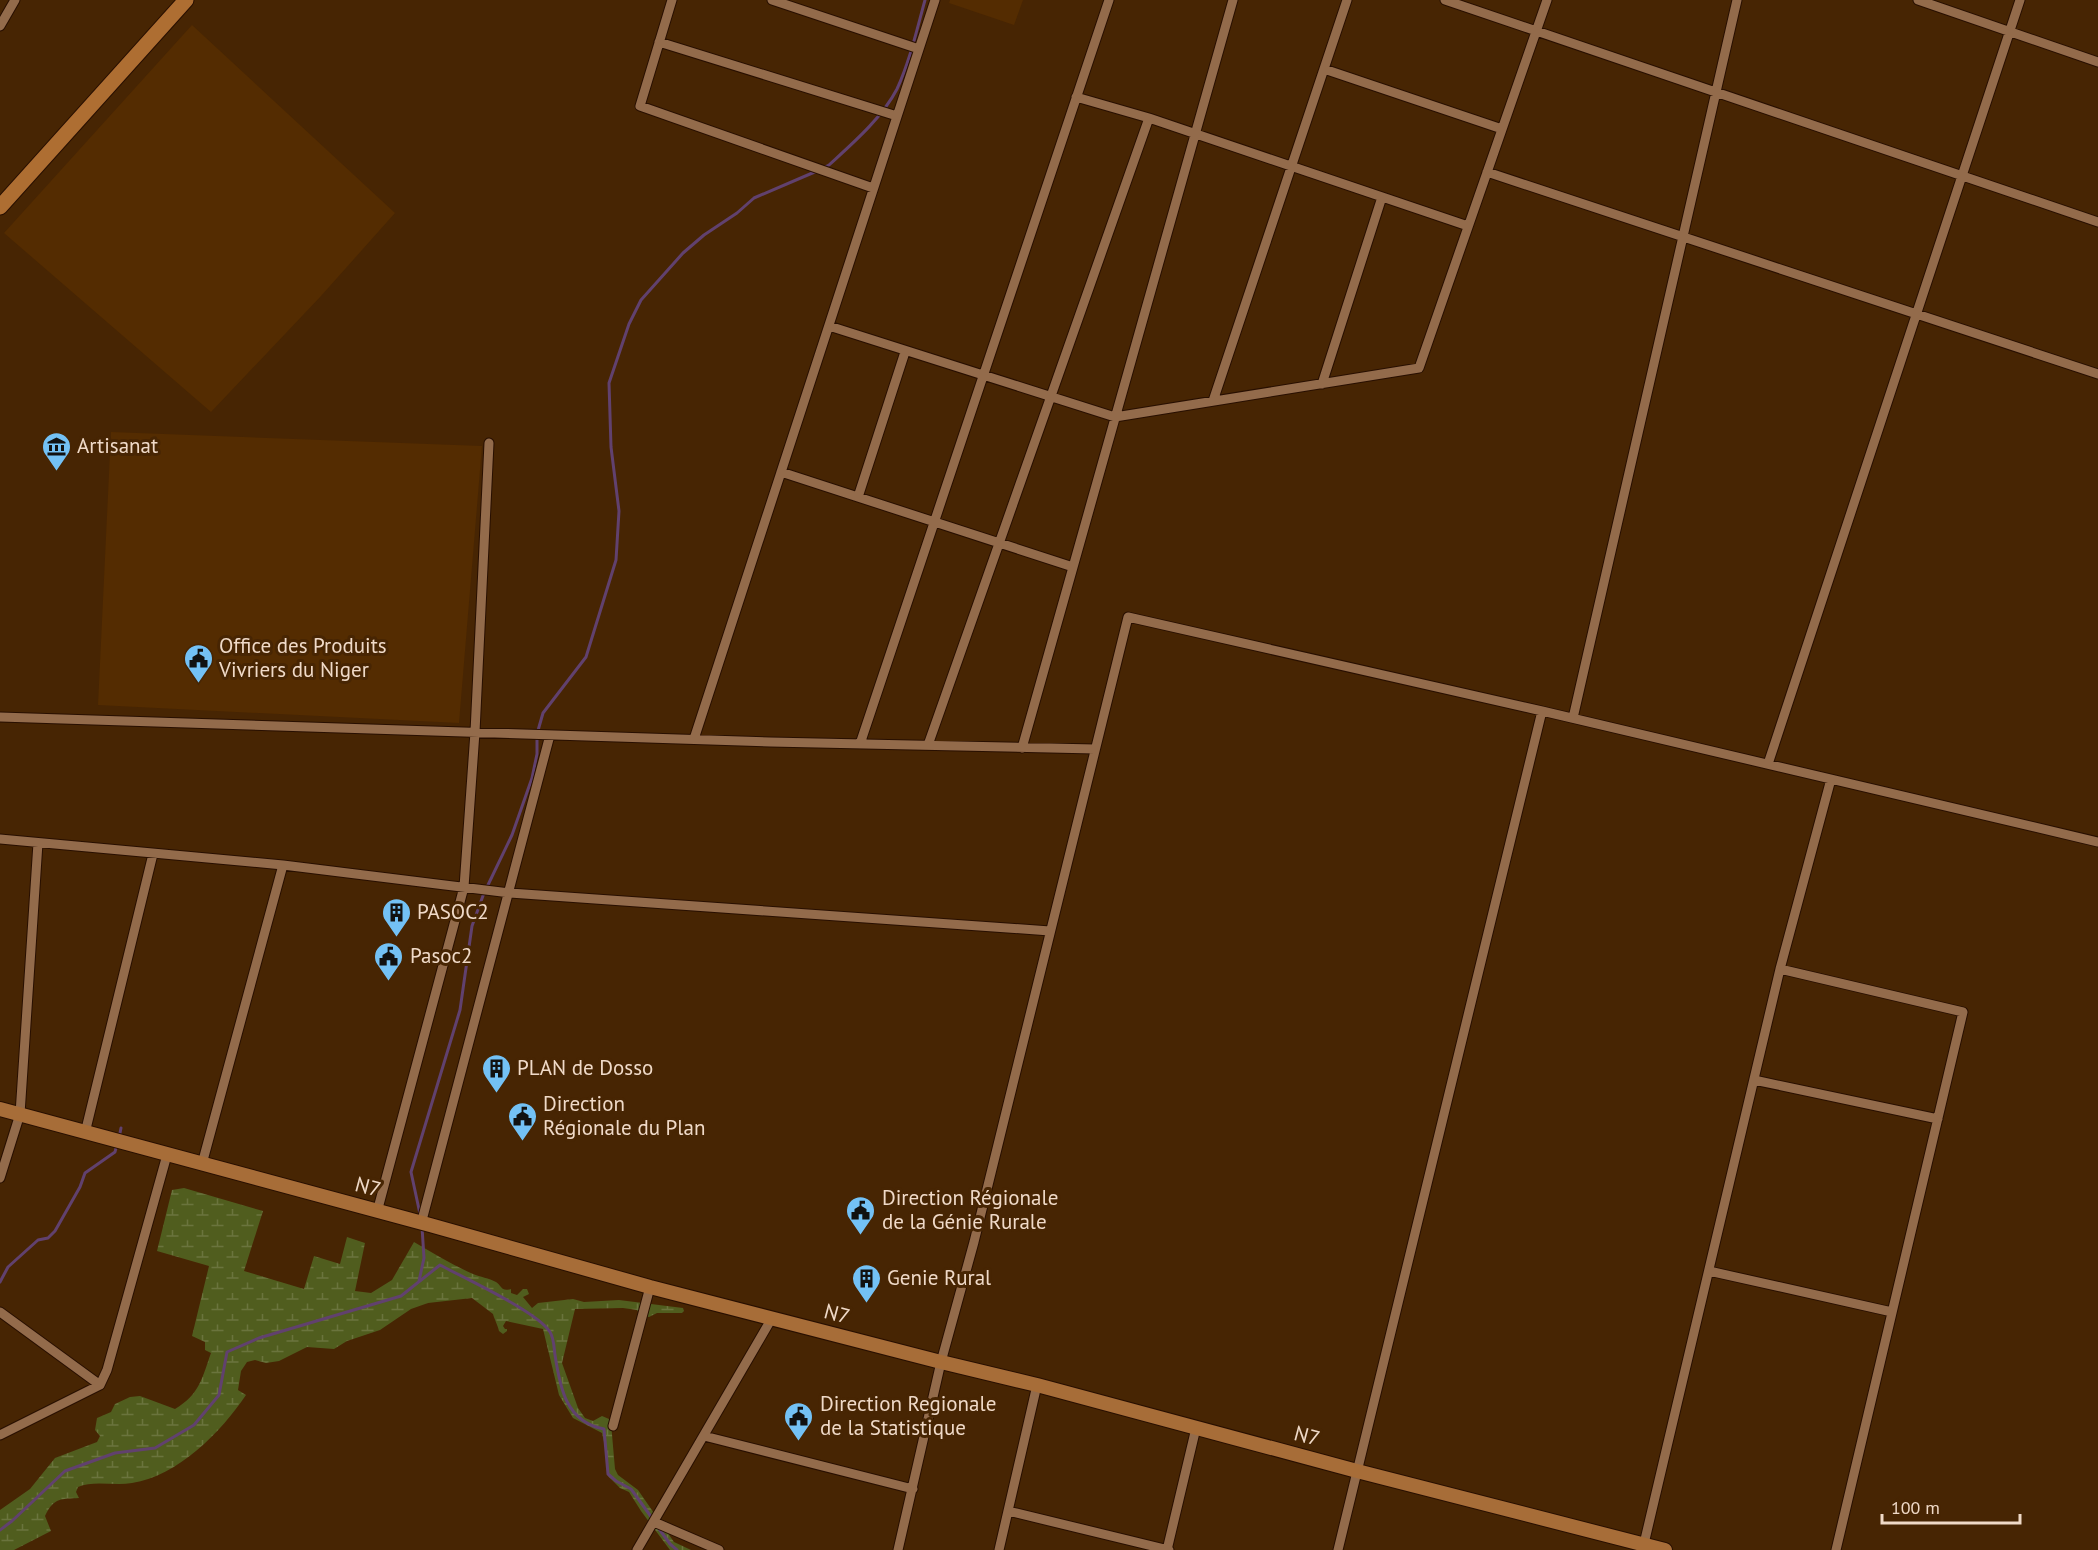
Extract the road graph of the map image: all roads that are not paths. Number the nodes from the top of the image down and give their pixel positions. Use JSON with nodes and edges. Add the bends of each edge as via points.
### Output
{"nodes":[{"id":1,"x":15,"y":0,"type":"edge"},
{"id":2,"x":186,"y":0,"type":"edge"},
{"id":3,"x":672,"y":0,"type":"edge"},
{"id":4,"x":772,"y":0,"type":"edge"},
{"id":5,"x":935,"y":0,"type":"edge"},
{"id":6,"x":1109,"y":0,"type":"edge"},
{"id":7,"x":1233,"y":0,"type":"edge"},
{"id":8,"x":1347,"y":0,"type":"edge"},
{"id":9,"x":1445,"y":0,"type":"edge"},
{"id":10,"x":1547,"y":0,"type":"edge"},
{"id":11,"x":1737,"y":0,"type":"edge"},
{"id":12,"x":1918,"y":0,"type":"edge"},
{"id":13,"x":2020,"y":0,"type":"edge"},
{"id":14,"x":0,"y":26,"type":"edge"},
{"id":15,"x":1536,"y":31,"type":"junction"},
{"id":16,"x":2010,"y":32,"type":"junction"},
{"id":17,"x":659,"y":42,"type":"junction"},
{"id":18,"x":919,"y":49,"type":"junction"},
{"id":19,"x":2098,"y":62,"type":"edge"},
{"id":20,"x":1324,"y":69,"type":"junction"},
{"id":21,"x":1716,"y":92,"type":"junction"},
{"id":22,"x":1076,"y":97,"type":"junction"},
{"id":23,"x":897,"y":116,"type":"junction"},
{"id":24,"x":1149,"y":118,"type":"junction"},
{"id":25,"x":1502,"y":129,"type":"junction"},
{"id":26,"x":1195,"y":134,"type":"junction"},
{"id":27,"x":1292,"y":166,"type":"junction"},
{"id":28,"x":1487,"y":172,"type":"junction"},
{"id":29,"x":1962,"y":176,"type":"junction"},
{"id":30,"x":873,"y":188,"type":"junction"},
{"id":31,"x":1382,"y":196,"type":"junction"},
{"id":32,"x":0,"y":207,"type":"edge"},
{"id":33,"x":2098,"y":222,"type":"edge"},
{"id":34,"x":1468,"y":226,"type":"junction"},
{"id":35,"x":1683,"y":237,"type":"junction"},
{"id":36,"x":1916,"y":314,"type":"junction"},
{"id":37,"x":829,"y":326,"type":"junction"},
{"id":38,"x":905,"y":352,"type":"junction"},
{"id":39,"x":2098,"y":374,"type":"edge"},
{"id":40,"x":983,"y":376,"type":"junction"},
{"id":41,"x":1322,"y":384,"type":"junction"},
{"id":42,"x":1051,"y":397,"type":"junction"},
{"id":43,"x":1213,"y":401,"type":"junction"},
{"id":44,"x":1115,"y":417,"type":"junction"},
{"id":45,"x":489,"y":443,"type":"dead end"},
{"id":46,"x":781,"y":472,"type":"junction"},
{"id":47,"x":858,"y":497,"type":"junction"},
{"id":48,"x":934,"y":521,"type":"junction"},
{"id":49,"x":999,"y":543,"type":"junction"},
{"id":50,"x":1073,"y":567,"type":"junction"},
{"id":51,"x":1542,"y":711,"type":"junction"},
{"id":52,"x":0,"y":717,"type":"edge"},
{"id":53,"x":1573,"y":718,"type":"junction"},
{"id":54,"x":475,"y":732,"type":"junction"},
{"id":55,"x":550,"y":735,"type":"junction"},
{"id":56,"x":694,"y":739,"type":"junction"},
{"id":57,"x":860,"y":744,"type":"junction"},
{"id":58,"x":928,"y":745,"type":"junction"},
{"id":59,"x":1022,"y":748,"type":"junction"},
{"id":60,"x":1095,"y":749,"type":"junction"},
{"id":61,"x":1768,"y":764,"type":"junction"},
{"id":62,"x":1831,"y":779,"type":"junction"},
{"id":63,"x":0,"y":839,"type":"edge"},
{"id":64,"x":2098,"y":842,"type":"edge"},
{"id":65,"x":38,"y":843,"type":"junction"},
{"id":66,"x":153,"y":854,"type":"junction"},
{"id":67,"x":283,"y":865,"type":"junction"},
{"id":68,"x":464,"y":887,"type":"junction"},
{"id":69,"x":510,"y":893,"type":"junction"},
{"id":70,"x":1050,"y":932,"type":"junction"},
{"id":71,"x":1780,"y":969,"type":"junction"},
{"id":72,"x":1754,"y":1080,"type":"junction"},
{"id":73,"x":0,"y":1109,"type":"edge"},
{"id":74,"x":20,"y":1114,"type":"junction"},
{"id":75,"x":1938,"y":1119,"type":"junction"},
{"id":76,"x":85,"y":1133,"type":"junction"},
{"id":77,"x":167,"y":1155,"type":"junction"},
{"id":78,"x":202,"y":1164,"type":"junction"},
{"id":79,"x":0,"y":1178,"type":"edge"},
{"id":80,"x":377,"y":1212,"type":"junction"},
{"id":81,"x":421,"y":1224,"type":"junction"},
{"id":82,"x":1709,"y":1271,"type":"junction"},
{"id":83,"x":651,"y":1287,"type":"junction"},
{"id":84,"x":0,"y":1312,"type":"edge"},
{"id":85,"x":1892,"y":1312,"type":"junction"},
{"id":86,"x":772,"y":1318,"type":"junction"},
{"id":87,"x":941,"y":1362,"type":"junction"},
{"id":88,"x":100,"y":1384,"type":"junction"},
{"id":89,"x":1037,"y":1385,"type":"junction"},
{"id":90,"x":613,"y":1426,"type":"dead end"},
{"id":91,"x":1196,"y":1428,"type":"junction"},
{"id":92,"x":0,"y":1435,"type":"edge"},
{"id":93,"x":704,"y":1436,"type":"junction"},
{"id":94,"x":1357,"y":1471,"type":"junction"},
{"id":95,"x":913,"y":1489,"type":"junction"},
{"id":96,"x":1008,"y":1511,"type":"junction"},
{"id":97,"x":654,"y":1522,"type":"junction"},
{"id":98,"x":1643,"y":1547,"type":"edge"},
{"id":99,"x":637,"y":1550,"type":"edge"},
{"id":100,"x":719,"y":1550,"type":"edge"},
{"id":101,"x":898,"y":1550,"type":"edge"},
{"id":102,"x":999,"y":1550,"type":"edge"},
{"id":103,"x":1168,"y":1550,"type":"edge"},
{"id":104,"x":1338,"y":1550,"type":"edge"},
{"id":105,"x":1665,"y":1550,"type":"edge"},
{"id":106,"x":1836,"y":1550,"type":"edge"}],
"edges":[{"from":1,"to":14,"type":"street"},
{"from":2,"to":32,"type":"highway"},
{"from":3,"to":17,"type":"street"},
{"from":4,"to":18,"type":"street"},
{"from":5,"to":18,"type":"street"},
{"from":6,"to":22,"type":"street"},
{"from":7,"to":26,"type":"street"},
{"from":8,"to":20,"type":"street"},
{"from":9,"to":15,"type":"street"},
{"from":10,"to":15,"type":"street"},
{"from":11,"to":21,"type":"street"},
{"from":12,"to":16,"type":"street"},
{"from":13,"to":16,"type":"street"},
{"from":15,"to":21,"type":"street"},
{"from":15,"to":25,"type":"street"},
{"from":16,"to":19,"type":"street"},
{"from":16,"to":29,"type":"street"},
{"from":17,"to":23,"type":"street"},
{"from":17,"to":30,"type":"street","via":[[640,106]]},
{"from":18,"to":23,"type":"street"},
{"from":20,"to":25,"type":"street"},
{"from":20,"to":27,"type":"street"},
{"from":21,"to":29,"type":"street"},
{"from":21,"to":35,"type":"street"},
{"from":22,"to":24,"type":"street"},
{"from":22,"to":40,"type":"street"},
{"from":23,"to":30,"type":"street"},
{"from":24,"to":26,"type":"street"},
{"from":24,"to":42,"type":"street"},
{"from":25,"to":28,"type":"street"},
{"from":26,"to":27,"type":"street"},
{"from":26,"to":44,"type":"street"},
{"from":27,"to":31,"type":"street"},
{"from":27,"to":43,"type":"street"},
{"from":28,"to":34,"type":"street"},
{"from":28,"to":35,"type":"street"},
{"from":29,"to":33,"type":"street"},
{"from":29,"to":36,"type":"street"},
{"from":30,"to":37,"type":"street"},
{"from":31,"to":34,"type":"street"},
{"from":31,"to":41,"type":"street"},
{"from":34,"to":41,"type":"street","via":[[1419,368]]},
{"from":35,"to":36,"type":"street"},
{"from":35,"to":53,"type":"street"},
{"from":36,"to":39,"type":"street"},
{"from":36,"to":61,"type":"street"},
{"from":37,"to":38,"type":"street"},
{"from":37,"to":46,"type":"street"},
{"from":38,"to":40,"type":"street"},
{"from":38,"to":47,"type":"street"},
{"from":40,"to":42,"type":"street"},
{"from":40,"to":48,"type":"street"},
{"from":41,"to":43,"type":"street"},
{"from":42,"to":44,"type":"street"},
{"from":42,"to":49,"type":"street"},
{"from":43,"to":44,"type":"street"},
{"from":44,"to":50,"type":"street"},
{"from":45,"to":54,"type":"street"},
{"from":46,"to":47,"type":"street"},
{"from":46,"to":56,"type":"street"},
{"from":47,"to":48,"type":"street"},
{"from":48,"to":49,"type":"street"},
{"from":48,"to":57,"type":"street"},
{"from":49,"to":50,"type":"street"},
{"from":49,"to":58,"type":"street"},
{"from":50,"to":59,"type":"street"},
{"from":51,"to":53,"type":"street"},
{"from":51,"to":60,"type":"street","via":[[1128,617]]},
{"from":51,"to":94,"type":"street"},
{"from":52,"to":54,"type":"street"},
{"from":53,"to":61,"type":"street"},
{"from":54,"to":55,"type":"street"},
{"from":54,"to":68,"type":"street"},
{"from":55,"to":56,"type":"street"},
{"from":55,"to":69,"type":"street"},
{"from":56,"to":57,"type":"street"},
{"from":57,"to":58,"type":"street"},
{"from":58,"to":59,"type":"street"},
{"from":59,"to":60,"type":"street"},
{"from":60,"to":70,"type":"street"},
{"from":61,"to":62,"type":"street"},
{"from":62,"to":64,"type":"street"},
{"from":62,"to":71,"type":"street"},
{"from":63,"to":65,"type":"street"},
{"from":65,"to":66,"type":"street"},
{"from":65,"to":74,"type":"street"},
{"from":66,"to":67,"type":"street"},
{"from":66,"to":76,"type":"street"},
{"from":67,"to":68,"type":"street"},
{"from":67,"to":78,"type":"street"},
{"from":68,"to":69,"type":"street"},
{"from":68,"to":80,"type":"street"},
{"from":69,"to":70,"type":"street"},
{"from":69,"to":81,"type":"street"},
{"from":70,"to":87,"type":"street"},
{"from":71,"to":72,"type":"street"},
{"from":71,"to":75,"type":"street","via":[[1964,1012]]},
{"from":72,"to":75,"type":"street"},
{"from":72,"to":82,"type":"street"},
{"from":73,"to":74,"type":"main road","name":"N7"},
{"from":74,"to":76,"type":"main road","name":"N7"},
{"from":74,"to":79,"type":"street"},
{"from":75,"to":85,"type":"street"},
{"from":76,"to":77,"type":"main road","name":"N7"},
{"from":77,"to":78,"type":"main road","name":"N7"},
{"from":77,"to":88,"type":"street"},
{"from":78,"to":80,"type":"main road","name":"N7"},
{"from":80,"to":81,"type":"main road","name":"N7"},
{"from":81,"to":83,"type":"main road","name":"N7"},
{"from":82,"to":85,"type":"street"},
{"from":82,"to":98,"type":"street"},
{"from":83,"to":86,"type":"main road","name":"N7"},
{"from":83,"to":90,"type":"street"},
{"from":84,"to":88,"type":"street"},
{"from":85,"to":106,"type":"street"},
{"from":86,"to":87,"type":"main road","name":"N7"},
{"from":86,"to":93,"type":"street"},
{"from":87,"to":89,"type":"main road","name":"N7"},
{"from":87,"to":95,"type":"street"},
{"from":88,"to":92,"type":"street"},
{"from":89,"to":91,"type":"main road","name":"N7"},
{"from":89,"to":96,"type":"street"},
{"from":91,"to":94,"type":"main road","name":"N7"},
{"from":91,"to":103,"type":"street"},
{"from":93,"to":95,"type":"street"},
{"from":93,"to":97,"type":"street"},
{"from":94,"to":98,"type":"main road","name":"N7"},
{"from":94,"to":104,"type":"street"},
{"from":95,"to":101,"type":"street"},
{"from":96,"to":102,"type":"street"},
{"from":96,"to":103,"type":"street"},
{"from":97,"to":99,"type":"street"},
{"from":97,"to":100,"type":"street"},
{"from":98,"to":105,"type":"main road","name":"N7"}]}
